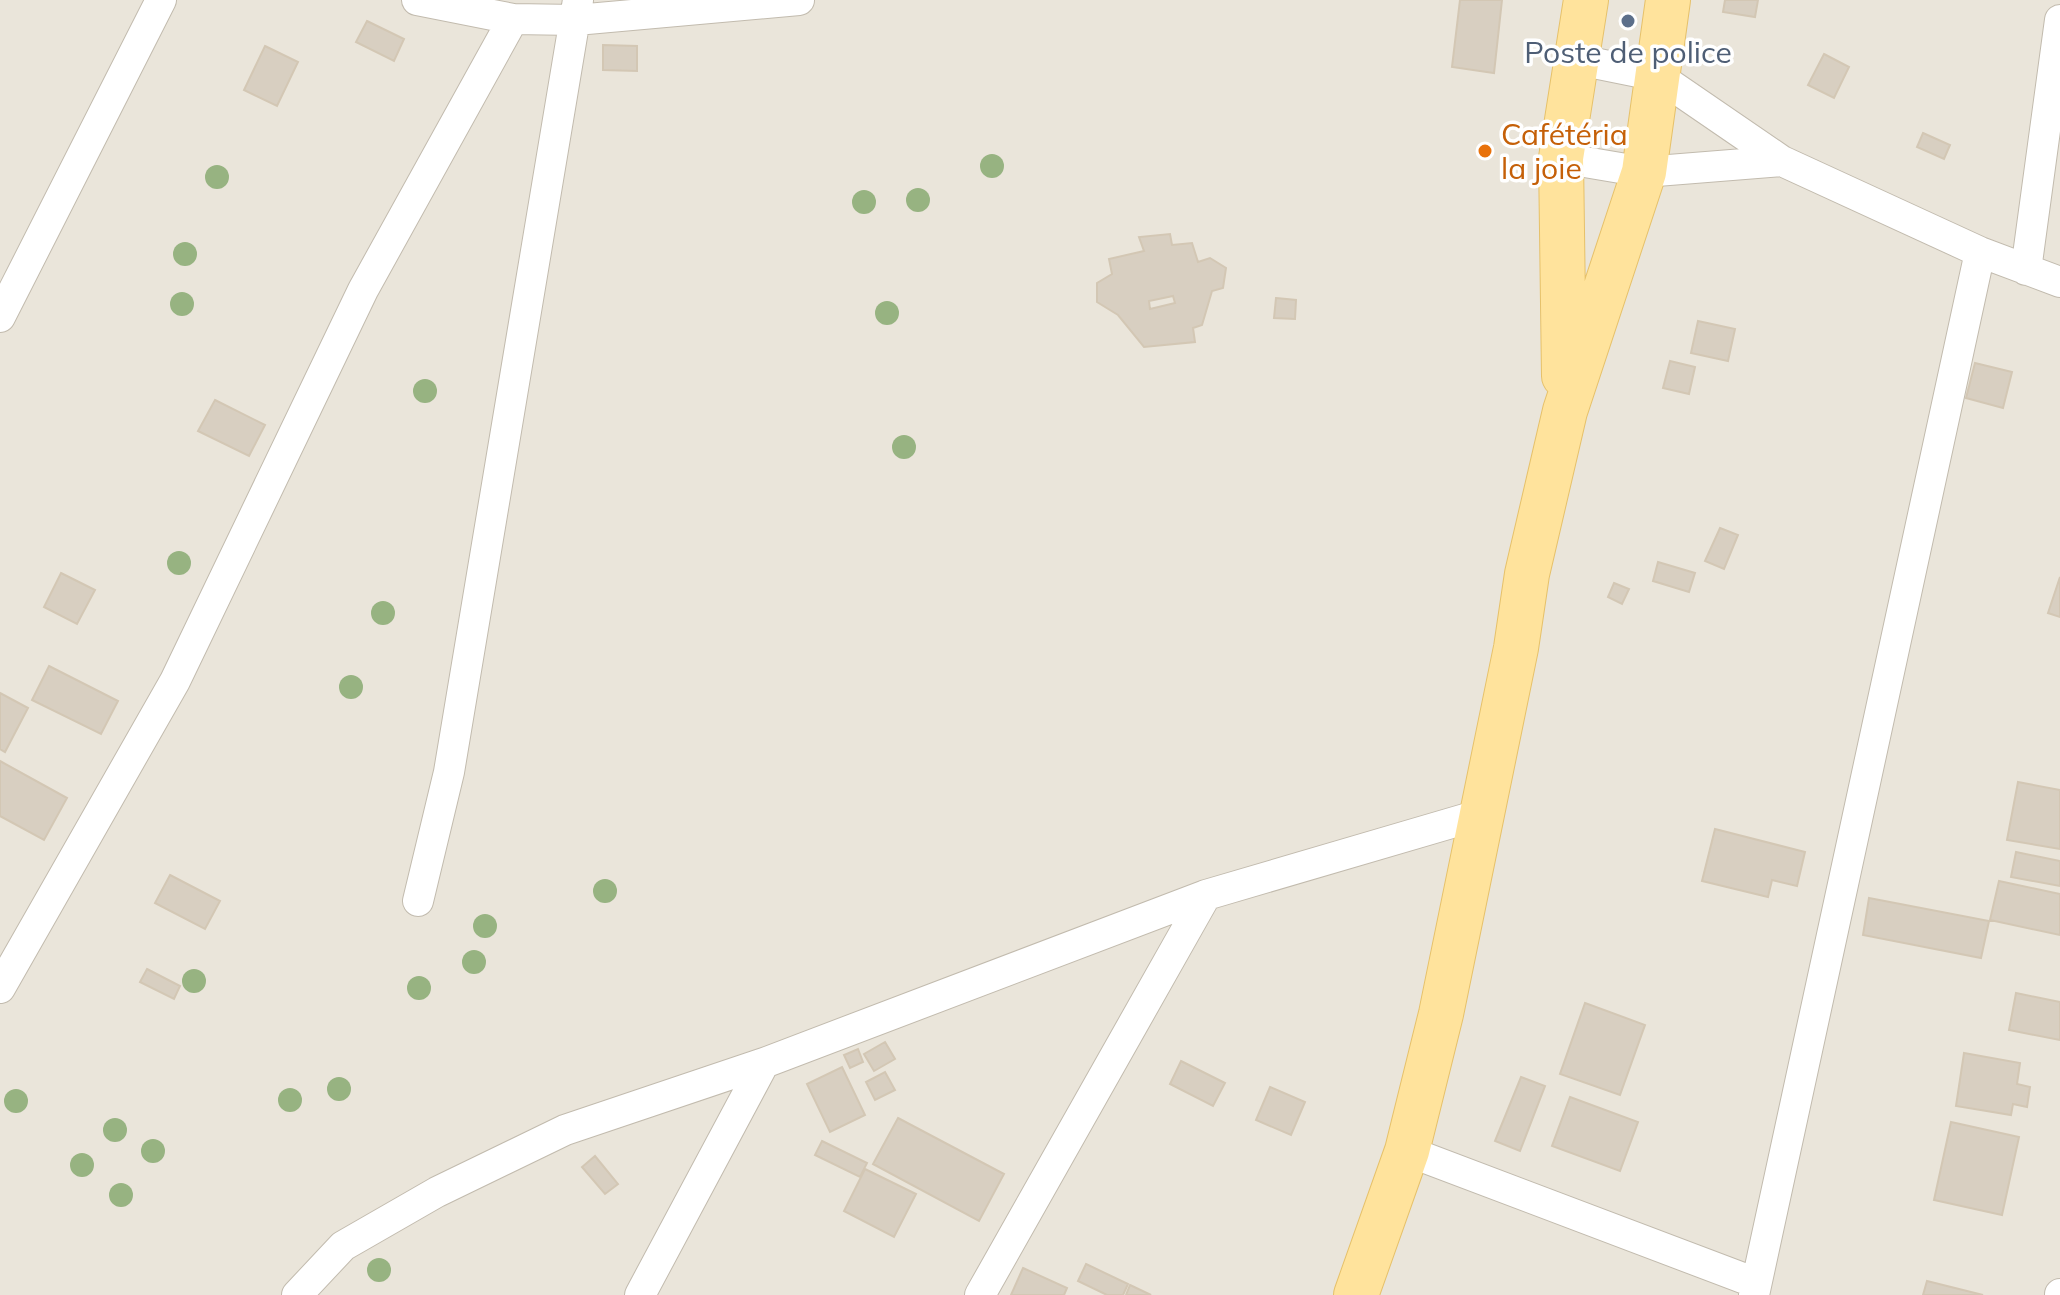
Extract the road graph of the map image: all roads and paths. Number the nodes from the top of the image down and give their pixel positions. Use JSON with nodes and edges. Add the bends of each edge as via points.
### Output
{"nodes":[{"id":1,"x":161,"y":0,"type":"edge"},
{"id":2,"x":417,"y":0,"type":"edge"},
{"id":3,"x":799,"y":0,"type":"edge"},
{"id":4,"x":1586,"y":0,"type":"edge"},
{"id":5,"x":1668,"y":0,"type":"edge"},
{"id":6,"x":577,"y":10,"type":"edge"},
{"id":7,"x":513,"y":19,"type":"junction"},
{"id":8,"x":2060,"y":20,"type":"edge"},
{"id":9,"x":1579,"y":60,"type":"junction"},
{"id":10,"x":1658,"y":76,"type":"junction"},
{"id":11,"x":1561,"y":158,"type":"junction"},
{"id":12,"x":1782,"y":161,"type":"junction"},
{"id":13,"x":1644,"y":172,"type":"junction"},
{"id":14,"x":1980,"y":252,"type":"junction"},
{"id":15,"x":2026,"y":270,"type":"junction"},
{"id":16,"x":2060,"y":282,"type":"edge"},
{"id":17,"x":0,"y":317,"type":"edge"},
{"id":18,"x":1565,"y":411,"type":"junction"},
{"id":19,"x":1482,"y":814,"type":"junction"},
{"id":20,"x":1206,"y":895,"type":"junction"},
{"id":21,"x":418,"y":901,"type":"dead end"},
{"id":22,"x":0,"y":988,"type":"edge"},
{"id":23,"x":764,"y":1063,"type":"junction"},
{"id":24,"x":1407,"y":1151,"type":"junction"},
{"id":25,"x":1755,"y":1289,"type":"edge"},
{"id":26,"x":297,"y":1295,"type":"edge"},
{"id":27,"x":640,"y":1295,"type":"edge"},
{"id":28,"x":980,"y":1295,"type":"edge"},
{"id":29,"x":1356,"y":1295,"type":"edge"}],
"edges":[{"from":1,"to":17,"type":"street"},
{"from":2,"to":7,"type":"street"},
{"from":3,"to":6,"type":"street"},
{"from":4,"to":9,"type":"main road"},
{"from":5,"to":10,"type":"main road"},
{"from":6,"to":7,"type":"street"},
{"from":6,"to":21,"type":"street","via":[[449,772]]},
{"from":7,"to":22,"type":"street","via":[[363,290],[175,681]]},
{"from":8,"to":15,"type":"street"},
{"from":9,"to":10,"type":"street"},
{"from":9,"to":11,"type":"main road"},
{"from":10,"to":12,"type":"street"},
{"from":10,"to":13,"type":"main road"},
{"from":11,"to":13,"type":"street"},
{"from":11,"to":18,"type":"main road"},
{"from":12,"to":13,"type":"street"},
{"from":12,"to":14,"type":"street"},
{"from":13,"to":18,"type":"main road"},
{"from":14,"to":15,"type":"street"},
{"from":14,"to":25,"type":"street"},
{"from":15,"to":16,"type":"street"},
{"from":18,"to":19,"type":"main road","via":[[1535,533]]},
{"from":19,"to":20,"type":"street"},
{"from":19,"to":24,"type":"main road"},
{"from":20,"to":23,"type":"street"},
{"from":20,"to":28,"type":"street"},
{"from":23,"to":26,"type":"street","via":[[565,1130],[451,1185],[343,1246]]},
{"from":23,"to":27,"type":"street"},
{"from":24,"to":25,"type":"street"},
{"from":24,"to":29,"type":"main road"}]}
